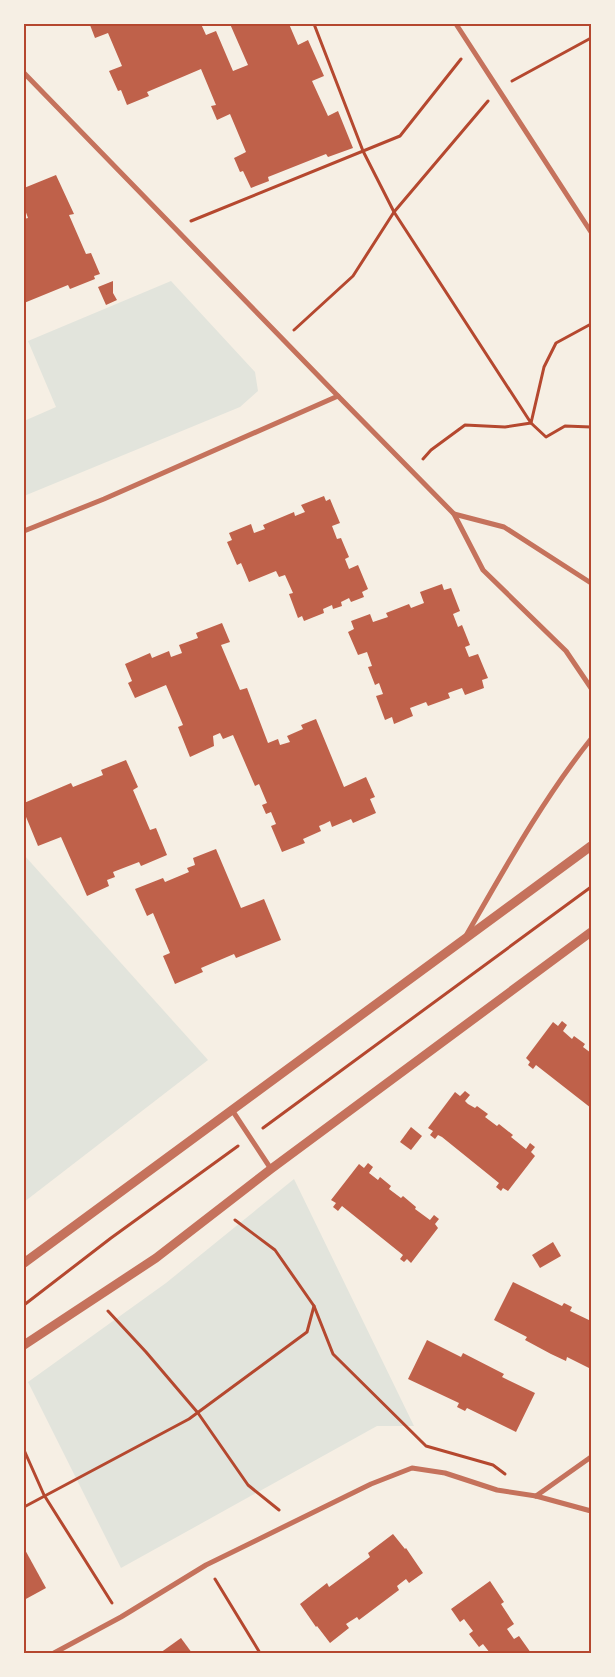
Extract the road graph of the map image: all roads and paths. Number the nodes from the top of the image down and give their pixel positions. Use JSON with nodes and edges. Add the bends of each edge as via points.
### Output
{"nodes":[{"id":1,"x":314,"y":24,"type":"edge"},
{"id":2,"x":456,"y":24,"type":"edge"},
{"id":3,"x":591,"y":38,"type":"edge"},
{"id":4,"x":472,"y":46,"type":"junction"},
{"id":5,"x":24,"y":73,"type":"edge"},
{"id":6,"x":499,"y":88,"type":"junction"},
{"id":7,"x":363,"y":151,"type":"junction"},
{"id":8,"x":394,"y":212,"type":"junction"},
{"id":9,"x":174,"y":228,"type":"junction"},
{"id":10,"x":591,"y":232,"type":"edge"},
{"id":11,"x":591,"y":324,"type":"edge"},
{"id":12,"x":283,"y":340,"type":"junction"},
{"id":13,"x":338,"y":396,"type":"junction"},
{"id":14,"x":531,"y":423,"type":"junction"},
{"id":15,"x":591,"y":427,"type":"edge"},
{"id":16,"x":412,"y":472,"type":"junction"},
{"id":17,"x":454,"y":514,"type":"junction"},
{"id":18,"x":24,"y":531,"type":"edge"},
{"id":19,"x":591,"y":583,"type":"edge"},
{"id":20,"x":591,"y":688,"type":"edge"},
{"id":21,"x":591,"y":739,"type":"edge"},
{"id":22,"x":591,"y":846,"type":"edge"},
{"id":23,"x":591,"y":888,"type":"edge"},
{"id":24,"x":591,"y":932,"type":"edge"},
{"id":25,"x":463,"y":941,"type":"junction"},
{"id":26,"x":232,"y":1110,"type":"junction"},
{"id":27,"x":250,"y":1137,"type":"junction"},
{"id":28,"x":271,"y":1169,"type":"junction"},
{"id":29,"x":220,"y":1209,"type":"junction"},
{"id":30,"x":24,"y":1263,"type":"edge"},
{"id":31,"x":96,"y":1298,"type":"junction"},
{"id":32,"x":24,"y":1305,"type":"edge"},
{"id":33,"x":314,"y":1306,"type":"junction"},
{"id":34,"x":24,"y":1345,"type":"edge"},
{"id":35,"x":198,"y":1412,"type":"junction"},
{"id":36,"x":24,"y":1450,"type":"edge"},
{"id":37,"x":591,"y":1457,"type":"edge"},
{"id":38,"x":507,"y":1476,"type":"dead end"},
{"id":39,"x":44,"y":1495,"type":"junction"},
{"id":40,"x":536,"y":1496,"type":"junction"},
{"id":41,"x":24,"y":1507,"type":"edge"},
{"id":42,"x":591,"y":1511,"type":"edge"},
{"id":43,"x":293,"y":1522,"type":"junction"},
{"id":44,"x":206,"y":1565,"type":"junction"},
{"id":45,"x":121,"y":1617,"type":"junction"},
{"id":46,"x":54,"y":1653,"type":"edge"},
{"id":47,"x":260,"y":1653,"type":"edge"}],
"edges":[{"from":1,"to":7,"type":"path"},
{"from":2,"to":4,"type":"street"},
{"from":3,"to":6,"type":"path"},
{"from":4,"to":6,"type":"street"},
{"from":4,"to":7,"type":"path","via":[[400,136]]},
{"from":5,"to":9,"type":"street"},
{"from":6,"to":8,"type":"path"},
{"from":6,"to":10,"type":"street"},
{"from":7,"to":8,"type":"path"},
{"from":7,"to":9,"type":"path"},
{"from":8,"to":12,"type":"path","via":[[353,276]]},
{"from":8,"to":14,"type":"path"},
{"from":9,"to":12,"type":"street"},
{"from":11,"to":14,"type":"path","via":[[556,343],[544,367]]},
{"from":12,"to":13,"type":"street"},
{"from":13,"to":16,"type":"street"},
{"from":13,"to":18,"type":"street"},
{"from":14,"to":15,"type":"path","via":[[546,437],[565,426]]},
{"from":14,"to":16,"type":"path","via":[[505,427],[465,425],[431,450]]},
{"from":16,"to":17,"type":"street"},
{"from":17,"to":19,"type":"street","via":[[504,527]]},
{"from":17,"to":20,"type":"street","via":[[483,570],[566,651]]},
{"from":21,"to":25,"type":"street","via":[[565,771]]},
{"from":22,"to":25,"type":"street"},
{"from":23,"to":27,"type":"path"},
{"from":24,"to":28,"type":"street"},
{"from":25,"to":26,"type":"street"},
{"from":26,"to":27,"type":"street"},
{"from":26,"to":30,"type":"street"},
{"from":27,"to":28,"type":"street"},
{"from":27,"to":32,"type":"path"},
{"from":28,"to":29,"type":"street"},
{"from":29,"to":31,"type":"street"},
{"from":29,"to":33,"type":"path","via":[[275,1250]]},
{"from":31,"to":34,"type":"street"},
{"from":31,"to":35,"type":"path"},
{"from":33,"to":35,"type":"path","via":[[307,1332]]},
{"from":33,"to":38,"type":"path","via":[[333,1354],[426,1446],[493,1465]]},
{"from":35,"to":39,"type":"path"},
{"from":35,"to":43,"type":"path","via":[[248,1485]]},
{"from":36,"to":39,"type":"path"},
{"from":37,"to":40,"type":"street"},
{"from":39,"to":41,"type":"path"},
{"from":39,"to":45,"type":"path"},
{"from":40,"to":42,"type":"street"},
{"from":40,"to":43,"type":"street","via":[[497,1490],[445,1473],[412,1468],[370,1484]]},
{"from":43,"to":44,"type":"street"},
{"from":44,"to":45,"type":"street"},
{"from":44,"to":47,"type":"path"},
{"from":45,"to":46,"type":"street"}]}
